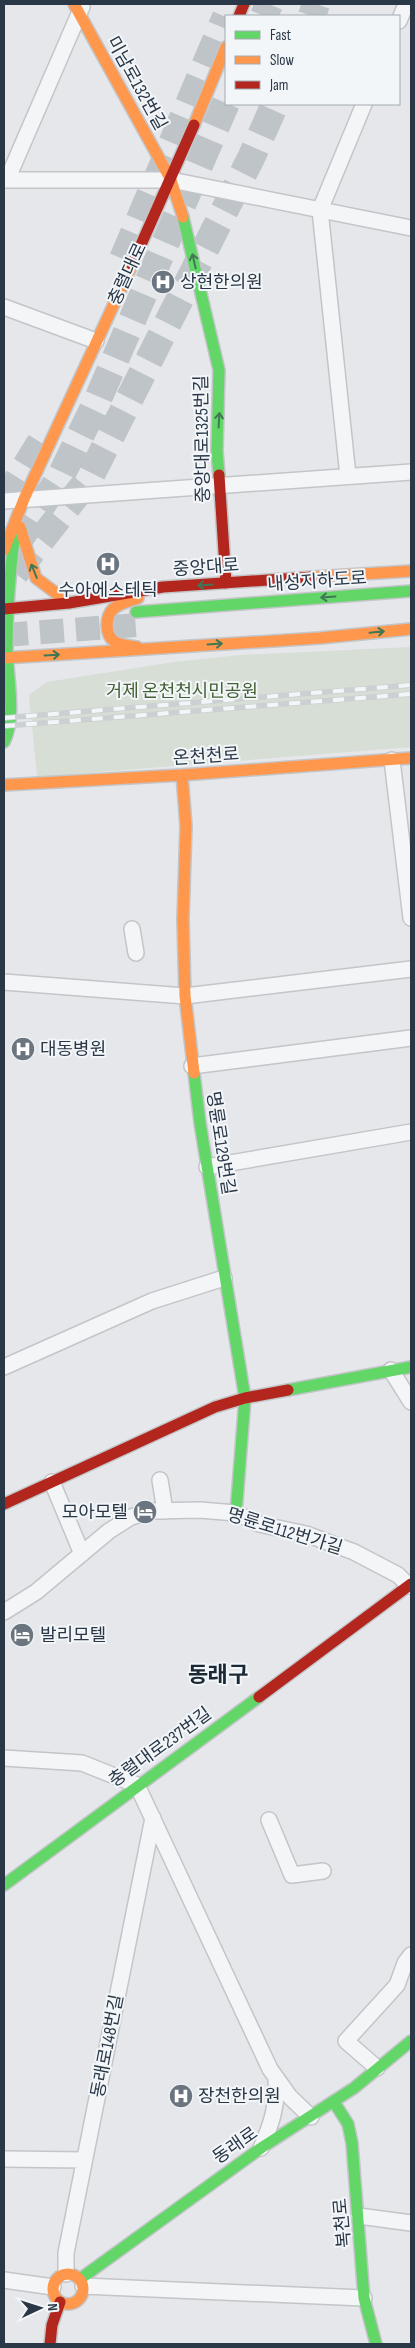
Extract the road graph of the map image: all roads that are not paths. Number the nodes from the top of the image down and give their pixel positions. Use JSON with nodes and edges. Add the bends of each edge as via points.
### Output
{"nodes":[{"id":1,"x":406,"y":4,"type":"edge"},
{"id":2,"x":79,"y":7,"type":"edge"},
{"id":3,"x":400,"y":18,"type":"edge"},
{"id":4,"x":225,"y":49,"type":"edge"},
{"id":5,"x":364,"y":105,"type":"edge"},
{"id":6,"x":5,"y":180,"type":"edge"},
{"id":7,"x":171,"y":180,"type":"junction"},
{"id":8,"x":320,"y":210,"type":"junction"},
{"id":9,"x":411,"y":228,"type":"edge"},
{"id":10,"x":4,"y":307,"type":"edge"},
{"id":11,"x":96,"y":341,"type":"junction"},
{"id":12,"x":411,"y":472,"type":"edge"},
{"id":13,"x":348,"y":476,"type":"junction"},
{"id":14,"x":219,"y":486,"type":"junction"},
{"id":15,"x":24,"y":499,"type":"junction"},
{"id":16,"x":4,"y":501,"type":"edge"},
{"id":17,"x":17,"y":516,"type":"junction"},
{"id":18,"x":4,"y":550,"type":"edge"},
{"id":19,"x":411,"y":571,"type":"edge"},
{"id":20,"x":226,"y":583,"type":"junction"},
{"id":21,"x":163,"y":587,"type":"junction"},
{"id":22,"x":411,"y":591,"type":"edge"},
{"id":23,"x":69,"y":603,"type":"junction"},
{"id":24,"x":5,"y":609,"type":"edge"},
{"id":25,"x":136,"y":612,"type":"tunnel mouth"},
{"id":26,"x":411,"y":629,"type":"edge"},
{"id":27,"x":144,"y":648,"type":"junction"},
{"id":28,"x":6,"y":658,"type":"edge"},
{"id":29,"x":4,"y":742,"type":"edge"},
{"id":30,"x":411,"y":758,"type":"edge"},
{"id":31,"x":392,"y":760,"type":"junction"},
{"id":32,"x":182,"y":775,"type":"junction"},
{"id":33,"x":4,"y":784,"type":"edge"},
{"id":34,"x":411,"y":918,"type":"edge"},
{"id":35,"x":132,"y":929,"type":"dead end"},
{"id":36,"x":136,"y":953,"type":"dead end"},
{"id":37,"x":411,"y":969,"type":"edge"},
{"id":38,"x":4,"y":982,"type":"edge"},
{"id":39,"x":185,"y":996,"type":"junction"},
{"id":40,"x":411,"y":1038,"type":"edge"},
{"id":41,"x":192,"y":1066,"type":"junction"},
{"id":42,"x":411,"y":1132,"type":"edge"},
{"id":43,"x":207,"y":1167,"type":"junction"},
{"id":44,"x":224,"y":1278,"type":"junction"},
{"id":45,"x":4,"y":1367,"type":"edge"},
{"id":46,"x":411,"y":1367,"type":"edge"},
{"id":47,"x":392,"y":1370,"type":"junction"},
{"id":48,"x":245,"y":1398,"type":"junction"},
{"id":49,"x":411,"y":1402,"type":"edge"},
{"id":50,"x":160,"y":1480,"type":"dead end"},
{"id":51,"x":52,"y":1482,"type":"junction"},
{"id":52,"x":4,"y":1504,"type":"edge"},
{"id":53,"x":165,"y":1511,"type":"junction"},
{"id":54,"x":236,"y":1513,"type":"junction"},
{"id":55,"x":82,"y":1554,"type":"junction"},
{"id":56,"x":410,"y":1585,"type":"edge"},
{"id":57,"x":4,"y":1612,"type":"edge"},
{"id":58,"x":4,"y":1758,"type":"edge"},
{"id":59,"x":138,"y":1785,"type":"junction"},
{"id":60,"x":153,"y":1818,"type":"junction"},
{"id":61,"x":269,"y":1820,"type":"dead end"},
{"id":62,"x":323,"y":1871,"type":"dead end"},
{"id":63,"x":4,"y":1885,"type":"edge"},
{"id":64,"x":411,"y":1955,"type":"edge"},
{"id":65,"x":411,"y":2041,"type":"edge"},
{"id":66,"x":377,"y":2068,"type":"junction"},
{"id":67,"x":276,"y":2080,"type":"junction"},
{"id":68,"x":334,"y":2102,"type":"junction"},
{"id":69,"x":311,"y":2117,"type":"junction"},
{"id":70,"x":261,"y":2148,"type":"junction"},
{"id":71,"x":4,"y":2159,"type":"edge"},
{"id":72,"x":84,"y":2160,"type":"junction"},
{"id":73,"x":359,"y":2216,"type":"junction"},
{"id":74,"x":411,"y":2223,"type":"edge"},
{"id":75,"x":4,"y":2280,"type":"edge"},
{"id":76,"x":76,"y":2280,"type":"junction"},
{"id":77,"x":53,"y":2287,"type":"junction"},
{"id":78,"x":364,"y":2298,"type":"junction"},
{"id":79,"x":60,"y":2302,"type":"junction"},
{"id":80,"x":50,"y":2344,"type":"edge"},
{"id":81,"x":376,"y":2344,"type":"edge"}],
"edges":[{"from":1,"to":3,"type":"street"},
{"from":2,"to":6,"type":"street"},
{"from":2,"to":7,"type":"main road","name":"미남로132번길"},
{"from":4,"to":7,"type":"main road","name":"충렬대로"},
{"from":5,"to":8,"type":"street"},
{"from":6,"to":7,"type":"street"},
{"from":7,"to":8,"type":"street"},
{"from":7,"to":11,"type":"main road","name":"충렬대로"},
{"from":14,"to":7,"type":"main road","name":"중앙대로1325번길","one_way":true,"via":[[218,370],[186,223]]},
{"from":8,"to":9,"type":"street"},
{"from":8,"to":13,"type":"street"},
{"from":10,"to":11,"type":"street"},
{"from":11,"to":15,"type":"main road","name":"충렬대로"},
{"from":12,"to":13,"type":"street"},
{"from":13,"to":14,"type":"street"},
{"from":14,"to":15,"type":"street"},
{"from":14,"to":20,"type":"main road","name":"중앙대로1325번길"},
{"from":15,"to":16,"type":"street"},
{"from":15,"to":17,"type":"main road","name":"충렬대로"},
{"from":17,"to":18,"type":"main road","name":"충렬대로"},
{"from":23,"to":17,"type":"main road","one_way":true,"via":[[36,578]]},
{"from":17,"to":24,"type":"main road"},
{"from":19,"to":20,"type":"main road","name":"중앙대로"},
{"from":20,"to":21,"type":"main road","name":"중앙대로","one_way":true},
{"from":21,"to":23,"type":"main road","name":"중앙대로"},
{"from":21,"to":27,"type":"main road","via":[[113,609],[108,618],[106,625],[115,641]]},
{"from":22,"to":25,"type":"main road","name":"내성지하도로","one_way":true},
{"from":23,"to":24,"type":"main road","name":"중앙대로"},
{"from":24,"to":28,"type":"main road"},
{"from":27,"to":26,"type":"main road","one_way":true,"via":[[320,638]]},
{"from":28,"to":27,"type":"main road","one_way":true},
{"from":28,"to":29,"type":"main road","via":[[10,698],[8,734]]},
{"from":30,"to":31,"type":"main road","name":"온천천로"},
{"from":31,"to":32,"type":"main road","name":"온천천로"},
{"from":31,"to":34,"type":"street"},
{"from":32,"to":33,"type":"main road","name":"온천천로"},
{"from":32,"to":39,"type":"main road","name":"명륜로129번길","via":[[186,826]]},
{"from":35,"to":36,"type":"street"},
{"from":37,"to":39,"type":"street"},
{"from":38,"to":39,"type":"street"},
{"from":39,"to":41,"type":"main road","name":"명륜로129번길"},
{"from":40,"to":41,"type":"street"},
{"from":41,"to":43,"type":"main road","name":"명륜로129번길"},
{"from":42,"to":43,"type":"street"},
{"from":43,"to":44,"type":"main road","name":"명륜로129번길"},
{"from":44,"to":45,"type":"street","via":[[152,1301]]},
{"from":44,"to":48,"type":"main road","name":"명륜로129번길"},
{"from":46,"to":47,"type":"main road"},
{"from":47,"to":48,"type":"main road"},
{"from":47,"to":49,"type":"street"},
{"from":48,"to":51,"type":"main road","via":[[215,1407]]},
{"from":48,"to":54,"type":"main road","name":"명륜로129번길"},
{"from":50,"to":53,"type":"street"},
{"from":51,"to":52,"type":"main road"},
{"from":51,"to":55,"type":"street"},
{"from":53,"to":54,"type":"street","name":"명륜로112번가길"},
{"from":53,"to":55,"type":"street","name":"명륜로112번가길","via":[[131,1517]]},
{"from":54,"to":56,"type":"street","name":"명륜로112번가길","via":[[258,1524],[306,1534],[354,1552],[398,1575]]},
{"from":55,"to":57,"type":"street","name":"명륜로112번가길","via":[[36,1592]]},
{"from":56,"to":59,"type":"main road","name":"충렬대로237번길"},
{"from":58,"to":59,"type":"street","via":[[82,1763]]},
{"from":59,"to":60,"type":"street"},
{"from":59,"to":63,"type":"main road","name":"충렬대로237번길"},
{"from":60,"to":67,"type":"street"},
{"from":60,"to":72,"type":"street","name":"동래로148번길"},
{"from":61,"to":62,"type":"street","via":[[292,1875]]},
{"from":64,"to":66,"type":"street","via":[[397,1985],[346,2041]]},
{"from":65,"to":66,"type":"main road","name":"동래로"},
{"from":66,"to":68,"type":"main road","name":"동래로"},
{"from":67,"to":69,"type":"street"},
{"from":67,"to":70,"type":"street","via":[[275,2109]]},
{"from":68,"to":69,"type":"main road","name":"동래로"},
{"from":68,"to":73,"type":"main road","name":"복천로","via":[[348,2124]]},
{"from":69,"to":70,"type":"main road","name":"동래로"},
{"from":70,"to":76,"type":"main road","name":"동래로"},
{"from":71,"to":72,"type":"street"},
{"from":72,"to":76,"type":"street","name":"동래로148번길","via":[[66,2253]]},
{"from":73,"to":74,"type":"street"},
{"from":73,"to":78,"type":"main road","name":"복천로"},
{"from":75,"to":77,"type":"street"},
{"from":76,"to":77,"type":"main road","name":"동래로","via":[[55,2280]]},
{"from":76,"to":78,"type":"street"},
{"from":76,"to":79,"type":"main road","name":"동래로","via":[[82,2295],[68,2304]]},
{"from":77,"to":79,"type":"main road","via":[[54,2296]]},
{"from":78,"to":81,"type":"main road","name":"복천로"},
{"from":79,"to":80,"type":"main road"}]}
